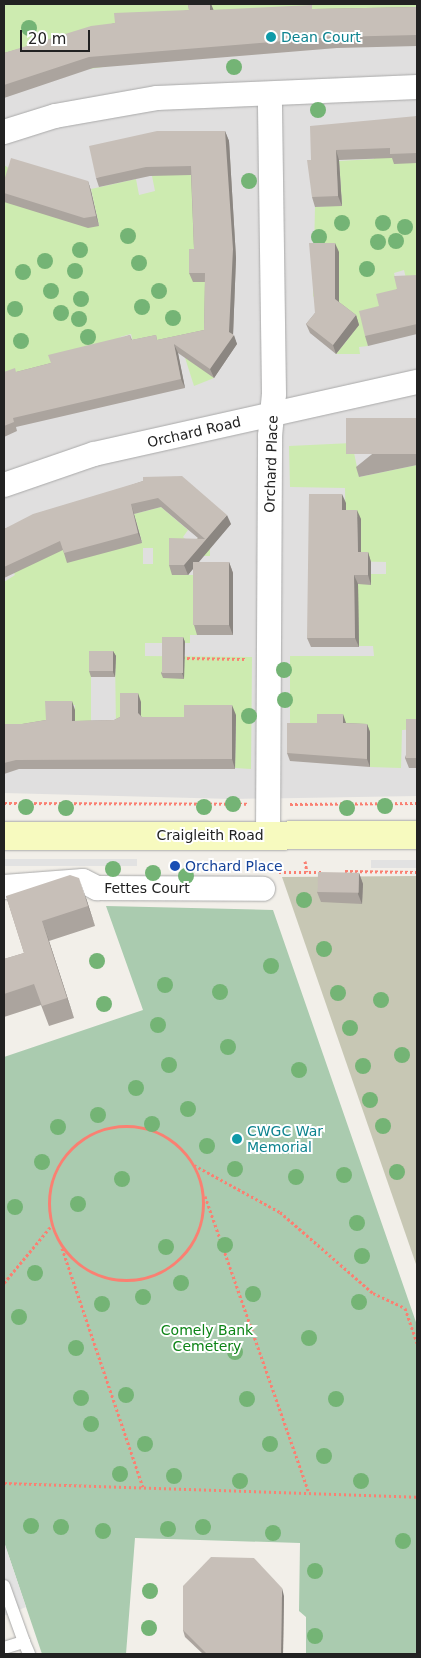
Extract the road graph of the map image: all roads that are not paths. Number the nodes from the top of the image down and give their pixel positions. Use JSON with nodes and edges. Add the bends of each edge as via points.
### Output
{"nodes":[{"id":1,"x":417,"y":87,"type":"edge"},
{"id":2,"x":270,"y":94,"type":"junction"},
{"id":3,"x":4,"y":132,"type":"edge"},
{"id":4,"x":417,"y":382,"type":"edge"},
{"id":5,"x":272,"y":415,"type":"junction"},
{"id":6,"x":4,"y":485,"type":"edge"},
{"id":7,"x":268,"y":835,"type":"junction"},
{"id":8,"x":417,"y":835,"type":"edge"},
{"id":9,"x":4,"y":836,"type":"edge"},
{"id":10,"x":4,"y":887,"type":"edge"},
{"id":11,"x":263,"y":889,"type":"dead end"},
{"id":12,"x":4,"y":1586,"type":"edge"},
{"id":13,"x":24,"y":1642,"type":"junction"},
{"id":14,"x":4,"y":1648,"type":"edge"},
{"id":15,"x":29,"y":1654,"type":"edge"}],
"edges":[{"from":1,"to":2,"type":"street"},
{"from":2,"to":3,"type":"street","via":[[128,101]]},
{"from":2,"to":5,"type":"street","name":"Orchard Place"},
{"from":4,"to":5,"type":"street","name":"Orchard Road"},
{"from":5,"to":6,"type":"street","name":"Orchard Road","via":[[94,454]]},
{"from":5,"to":7,"type":"street","name":"Orchard Place"},
{"from":7,"to":8,"type":"main road","name":"Craigleith Road"},
{"from":7,"to":9,"type":"main road","name":"Craigleith Road"},
{"from":10,"to":11,"type":"street","name":"Fettes Court","via":[[83,881],[97,888]]},
{"from":12,"to":13,"type":"lane"},
{"from":13,"to":14,"type":"lane"},
{"from":13,"to":15,"type":"lane"}]}
